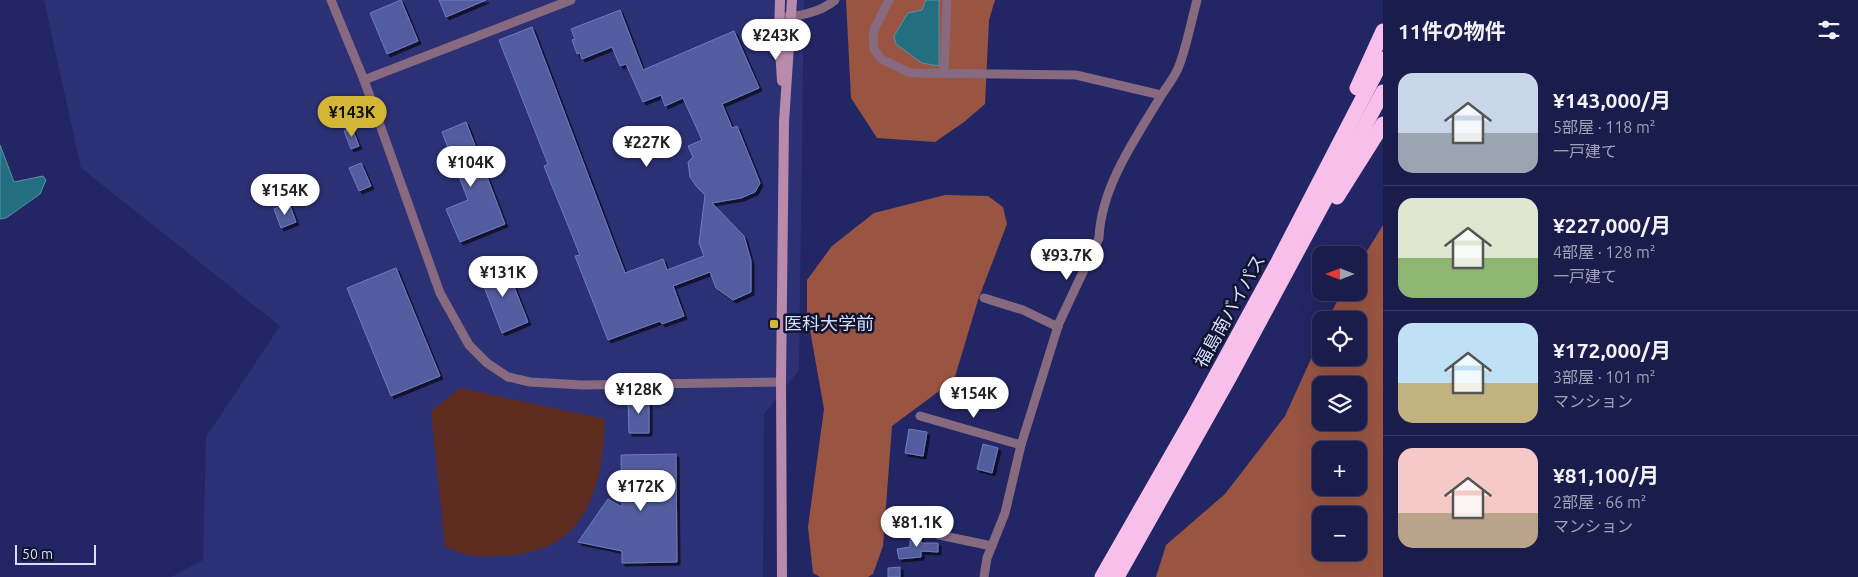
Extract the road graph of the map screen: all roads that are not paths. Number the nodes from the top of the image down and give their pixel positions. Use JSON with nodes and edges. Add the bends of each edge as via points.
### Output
{"nodes":[{"id":1,"x":331,"y":0,"type":"edge"},
{"id":2,"x":571,"y":0,"type":"edge"},
{"id":3,"x":780,"y":0,"type":"edge"},
{"id":4,"x":792,"y":0,"type":"edge"},
{"id":5,"x":836,"y":0,"type":"edge"},
{"id":6,"x":889,"y":0,"type":"edge"},
{"id":7,"x":947,"y":0,"type":"edge"},
{"id":8,"x":1197,"y":0,"type":"edge"},
{"id":9,"x":780,"y":17,"type":"junction"},
{"id":10,"x":792,"y":17,"type":"junction"},
{"id":11,"x":1383,"y":31,"type":"edge"},
{"id":12,"x":1383,"y":59,"type":"edge"},
{"id":13,"x":944,"y":74,"type":"junction"},
{"id":14,"x":364,"y":80,"type":"junction"},
{"id":15,"x":1383,"y":92,"type":"edge"},
{"id":16,"x":1161,"y":95,"type":"junction"},
{"id":17,"x":784,"y":122,"type":"junction"},
{"id":18,"x":1383,"y":124,"type":"edge"},
{"id":19,"x":1278,"y":262,"type":"junction"},
{"id":20,"x":984,"y":298,"type":"dead end"},
{"id":21,"x":1271,"y":301,"type":"junction"},
{"id":22,"x":1058,"y":327,"type":"junction"},
{"id":23,"x":781,"y":382,"type":"junction"},
{"id":24,"x":920,"y":416,"type":"dead end"},
{"id":25,"x":1021,"y":445,"type":"junction"},
{"id":26,"x":939,"y":535,"type":"dead end"},
{"id":27,"x":992,"y":546,"type":"junction"},
{"id":28,"x":782,"y":577,"type":"edge"},
{"id":29,"x":984,"y":577,"type":"edge"},
{"id":30,"x":1102,"y":577,"type":"edge"},
{"id":31,"x":1117,"y":577,"type":"edge"}],
"edges":[{"from":1,"to":14,"type":"street"},
{"from":2,"to":14,"type":"street"},
{"from":3,"to":9,"type":"street"},
{"from":4,"to":10,"type":"street"},
{"from":5,"to":10,"type":"street"},
{"from":6,"to":13,"type":"street","via":[[874,30],[874,49],[881,59],[910,73]]},
{"from":7,"to":13,"type":"street"},
{"from":8,"to":16,"type":"street","via":[[1178,68]]},
{"from":9,"to":10,"type":"street"},
{"from":9,"to":17,"type":"street"},
{"from":10,"to":17,"type":"street"},
{"from":11,"to":19,"type":"highway"},
{"from":12,"to":19,"type":"highway","name":"福島南バイパス"},
{"from":13,"to":16,"type":"street","via":[[1076,75]]},
{"from":14,"to":23,"type":"street","via":[[440,293],[469,345],[487,363],[508,377],[530,382],[583,385]]},
{"from":15,"to":21,"type":"highway","name":"福島南バイパス"},
{"from":16,"to":22,"type":"street","via":[[1114,182],[1104,208],[1100,238]]},
{"from":17,"to":23,"type":"street"},
{"from":18,"to":21,"type":"highway"},
{"from":19,"to":30,"type":"highway","name":"福島南バイパス"},
{"from":20,"to":22,"type":"street","via":[[1023,310]]},
{"from":21,"to":31,"type":"highway","name":"福島南バイパス"},
{"from":22,"to":25,"type":"street"},
{"from":23,"to":28,"type":"street"},
{"from":24,"to":25,"type":"street"},
{"from":25,"to":27,"type":"street","via":[[1005,513]]},
{"from":26,"to":27,"type":"street"},
{"from":27,"to":29,"type":"street"}]}
